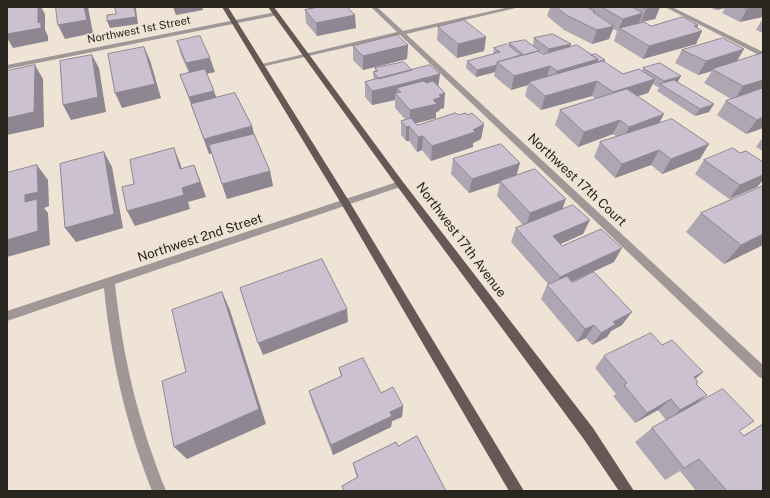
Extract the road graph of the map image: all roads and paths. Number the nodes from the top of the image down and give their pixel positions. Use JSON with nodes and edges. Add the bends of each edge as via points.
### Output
{"nodes":[{"id":1,"x":225,"y":7,"type":"edge"},
{"id":2,"x":271,"y":7,"type":"edge"},
{"id":3,"x":374,"y":7,"type":"edge"},
{"id":4,"x":517,"y":7,"type":"edge"},
{"id":5,"x":668,"y":7,"type":"edge"},
{"id":6,"x":276,"y":14,"type":"junction"},
{"id":7,"x":234,"y":22,"type":"junction"},
{"id":8,"x":402,"y":34,"type":"junction"},
{"id":9,"x":306,"y":55,"type":"junction"},
{"id":10,"x":763,"y":55,"type":"edge"},
{"id":11,"x":261,"y":65,"type":"junction"},
{"id":12,"x":7,"y":67,"type":"edge"},
{"id":13,"x":400,"y":184,"type":"junction"},
{"id":14,"x":346,"y":203,"type":"junction"},
{"id":15,"x":109,"y":282,"type":"junction"},
{"id":16,"x":7,"y":316,"type":"edge"},
{"id":17,"x":763,"y":373,"type":"edge"},
{"id":18,"x":159,"y":491,"type":"edge"},
{"id":19,"x":517,"y":491,"type":"edge"},
{"id":20,"x":626,"y":491,"type":"edge"}],
"edges":[{"from":1,"to":7,"type":"main road"},
{"from":2,"to":6,"type":"main road","name":"Northwest 17th Avenue"},
{"from":3,"to":8,"type":"street","name":"Northwest 17th Court"},
{"from":4,"to":8,"type":"street"},
{"from":5,"to":10,"type":"street"},
{"from":6,"to":7,"type":"street","name":"Northwest 1st Street"},
{"from":6,"to":9,"type":"main road","name":"Northwest 17th Avenue"},
{"from":7,"to":11,"type":"main road"},
{"from":7,"to":12,"type":"street","name":"Northwest 1st Street"},
{"from":8,"to":9,"type":"street"},
{"from":8,"to":17,"type":"street","name":"Northwest 17th Court"},
{"from":9,"to":11,"type":"street"},
{"from":9,"to":13,"type":"main road","name":"Northwest 17th Avenue"},
{"from":11,"to":14,"type":"main road"},
{"from":13,"to":14,"type":"street","name":"Northwest 2nd Street"},
{"from":13,"to":20,"type":"main road","name":"Northwest 17th Avenue","via":[[588,433]]},
{"from":14,"to":15,"type":"street","name":"Northwest 2nd Street"},
{"from":14,"to":19,"type":"main road"},
{"from":15,"to":16,"type":"street","name":"Northwest 2nd Street"},
{"from":15,"to":18,"type":"street","via":[[116,344],[129,402],[145,458]]}]}
